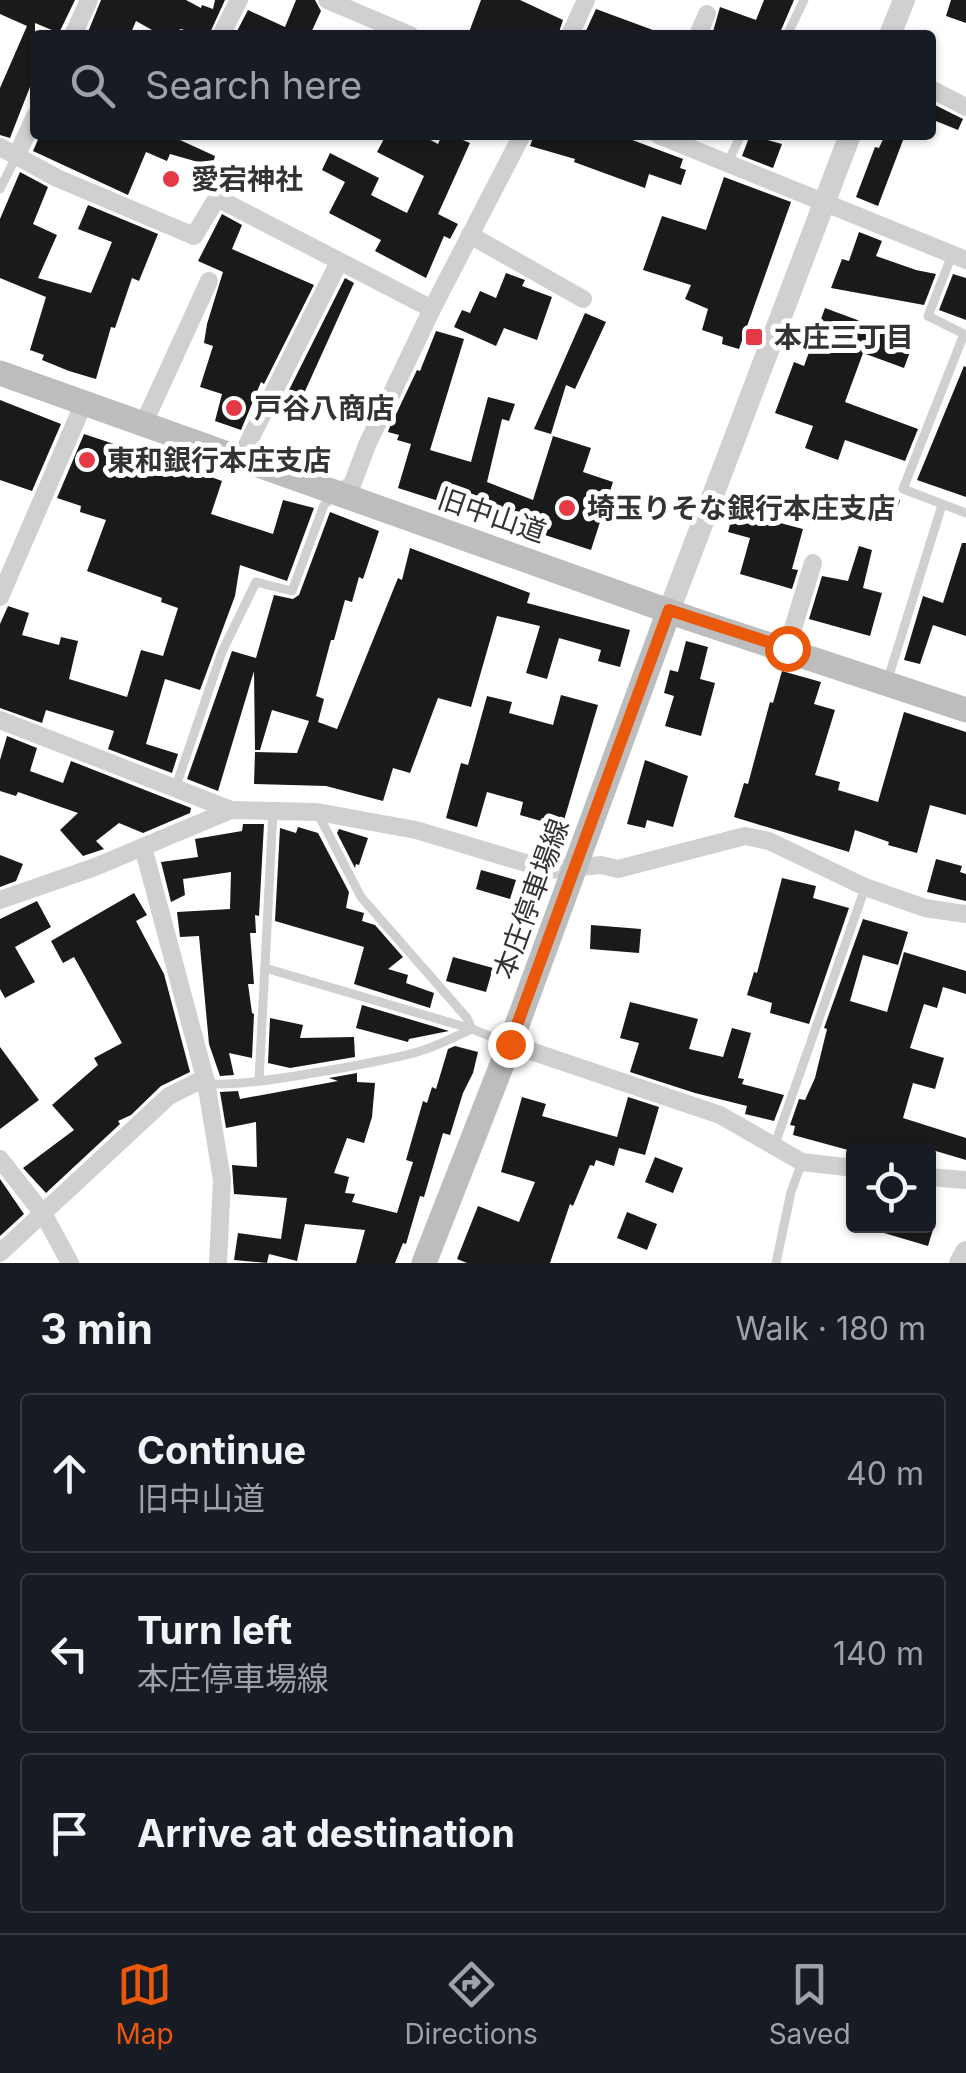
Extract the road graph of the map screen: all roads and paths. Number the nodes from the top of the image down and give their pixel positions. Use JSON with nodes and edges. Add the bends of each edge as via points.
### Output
{"nodes":[{"id":1,"x":89,"y":0,"type":"edge"},
{"id":2,"x":238,"y":0,"type":"edge"},
{"id":3,"x":586,"y":0,"type":"edge"},
{"id":4,"x":804,"y":0,"type":"edge"},
{"id":5,"x":904,"y":0,"type":"edge"},
{"id":6,"x":332,"y":1,"type":"edge"},
{"id":7,"x":707,"y":14,"type":"dead end"},
{"id":8,"x":78,"y":30,"type":"edge"},
{"id":9,"x":223,"y":30,"type":"edge"},
{"id":10,"x":399,"y":30,"type":"edge"},
{"id":11,"x":572,"y":30,"type":"edge"},
{"id":12,"x":700,"y":30,"type":"edge"},
{"id":13,"x":789,"y":30,"type":"edge"},
{"id":14,"x":892,"y":30,"type":"edge"},
{"id":15,"x":936,"y":91,"type":"edge"},
{"id":16,"x":966,"y":107,"type":"edge"},
{"id":17,"x":30,"y":122,"type":"edge"},
{"id":18,"x":519,"y":140,"type":"edge"},
{"id":19,"x":671,"y":140,"type":"edge"},
{"id":20,"x":739,"y":140,"type":"edge"},
{"id":21,"x":848,"y":140,"type":"edge"},
{"id":22,"x":8,"y":151,"type":"edge"},
{"id":23,"x":728,"y":162,"type":"junction"},
{"id":24,"x":0,"y":189,"type":"edge"},
{"id":25,"x":824,"y":204,"type":"junction"},
{"id":26,"x":470,"y":234,"type":"junction"},
{"id":27,"x":959,"y":258,"type":"edge"},
{"id":28,"x":340,"y":262,"type":"junction"},
{"id":29,"x":209,"y":280,"type":"dead end"},
{"id":30,"x":583,"y":299,"type":"dead end"},
{"id":31,"x":432,"y":309,"type":"junction"},
{"id":32,"x":0,"y":373,"type":"edge"},
{"id":33,"x":83,"y":404,"type":"junction"},
{"id":34,"x":143,"y":425,"type":"junction"},
{"id":35,"x":240,"y":459,"type":"junction"},
{"id":36,"x":338,"y":493,"type":"junction"},
{"id":37,"x":942,"y":504,"type":"junction"},
{"id":38,"x":966,"y":513,"type":"edge"},
{"id":39,"x":812,"y":563,"type":"dead end"},
{"id":40,"x":0,"y":597,"type":"edge"},
{"id":41,"x":669,"y":610,"type":"junction"},
{"id":42,"x":787,"y":648,"type":"junction"},
{"id":43,"x":887,"y":682,"type":"junction"},
{"id":44,"x":964,"y":701,"type":"edge"},
{"id":45,"x":0,"y":720,"type":"edge"},
{"id":46,"x":176,"y":786,"type":"junction"},
{"id":47,"x":232,"y":810,"type":"junction"},
{"id":48,"x":273,"y":811,"type":"junction"},
{"id":49,"x":317,"y":812,"type":"junction"},
{"id":50,"x":143,"y":847,"type":"junction"},
{"id":51,"x":574,"y":868,"type":"junction"},
{"id":52,"x":865,"y":887,"type":"junction"},
{"id":53,"x":0,"y":900,"type":"edge"},
{"id":54,"x":966,"y":914,"type":"edge"},
{"id":55,"x":265,"y":968,"type":"junction"},
{"id":56,"x":472,"y":1029,"type":"junction"},
{"id":57,"x":510,"y":1044,"type":"junction"},
{"id":58,"x":259,"y":1080,"type":"junction"},
{"id":59,"x":206,"y":1082,"type":"junction"},
{"id":60,"x":775,"y":1144,"type":"junction"},
{"id":61,"x":0,"y":1159,"type":"edge"},
{"id":62,"x":802,"y":1162,"type":"junction"},
{"id":63,"x":846,"y":1167,"type":"edge"},
{"id":64,"x":936,"y":1177,"type":"edge"},
{"id":65,"x":966,"y":1180,"type":"edge"},
{"id":66,"x":44,"y":1214,"type":"junction"},
{"id":67,"x":966,"y":1252,"type":"edge"},
{"id":68,"x":0,"y":1253,"type":"edge"},
{"id":69,"x":430,"y":1261,"type":"edge"},
{"id":70,"x":70,"y":1263,"type":"edge"},
{"id":71,"x":218,"y":1263,"type":"edge"},
{"id":72,"x":776,"y":1263,"type":"edge"},
{"id":73,"x":960,"y":1263,"type":"edge"}],
"edges":[{"from":1,"to":8,"type":"street"},
{"from":2,"to":9,"type":"street"},
{"from":3,"to":11,"type":"street"},
{"from":4,"to":13,"type":"lane"},
{"from":5,"to":14,"type":"street"},
{"from":6,"to":10,"type":"street"},
{"from":7,"to":12,"type":"street"},
{"from":15,"to":16,"type":"street"},
{"from":17,"to":22,"type":"street"},
{"from":18,"to":26,"type":"street"},
{"from":19,"to":23,"type":"street"},
{"from":20,"to":23,"type":"lane"},
{"from":21,"to":25,"type":"street"},
{"from":22,"to":24,"type":"lane"},
{"from":22,"to":28,"type":"street","via":[[194,236],[217,198]]},
{"from":23,"to":25,"type":"street"},
{"from":25,"to":27,"type":"street"},
{"from":25,"to":41,"type":"street"},
{"from":26,"to":30,"type":"street"},
{"from":26,"to":31,"type":"street"},
{"from":27,"to":37,"type":"lane","via":[[928,316],[964,334],[903,490]]},
{"from":28,"to":31,"type":"street"},
{"from":28,"to":35,"type":"street"},
{"from":29,"to":34,"type":"street"},
{"from":31,"to":36,"type":"street","via":[[352,485]]},
{"from":32,"to":33,"type":"main road","name":"旧中山道"},
{"from":33,"to":34,"type":"main road","name":"旧中山道"},
{"from":33,"to":40,"type":"street"},
{"from":34,"to":35,"type":"main road","name":"旧中山道"},
{"from":35,"to":36,"type":"main road","name":"旧中山道"},
{"from":36,"to":41,"type":"main road","name":"旧中山道"},
{"from":36,"to":46,"type":"lane","via":[[324,505],[292,591],[256,582],[222,652]]},
{"from":37,"to":38,"type":"lane"},
{"from":37,"to":43,"type":"lane"},
{"from":39,"to":42,"type":"street"},
{"from":41,"to":42,"type":"main road","name":"旧中山道"},
{"from":41,"to":51,"type":"main road","name":"本庄停車場線"},
{"from":42,"to":43,"type":"main road","name":"旧中山道"},
{"from":43,"to":44,"type":"main road","name":"旧中山道"},
{"from":45,"to":46,"type":"street"},
{"from":46,"to":47,"type":"street"},
{"from":47,"to":48,"type":"street"},
{"from":47,"to":50,"type":"street"},
{"from":48,"to":49,"type":"street"},
{"from":48,"to":55,"type":"lane"},
{"from":49,"to":51,"type":"street","via":[[416,830],[549,870]]},
{"from":49,"to":56,"type":"lane","via":[[361,898]]},
{"from":50,"to":53,"type":"street"},
{"from":50,"to":59,"type":"street"},
{"from":51,"to":52,"type":"street","via":[[618,868],[745,836]]},
{"from":51,"to":57,"type":"main road","name":"本庄停車場線"},
{"from":52,"to":54,"type":"street"},
{"from":52,"to":60,"type":"lane"},
{"from":55,"to":56,"type":"lane"},
{"from":55,"to":58,"type":"lane"},
{"from":56,"to":57,"type":"lane"},
{"from":56,"to":58,"type":"lane","via":[[418,1053]]},
{"from":57,"to":60,"type":"street","via":[[720,1115]]},
{"from":57,"to":69,"type":"main road","name":"本庄停車場線"},
{"from":58,"to":59,"type":"lane"},
{"from":59,"to":66,"type":"street","via":[[169,1096]]},
{"from":59,"to":71,"type":"street","via":[[222,1180]]},
{"from":60,"to":62,"type":"street"},
{"from":61,"to":66,"type":"street"},
{"from":62,"to":63,"type":"street"},
{"from":62,"to":72,"type":"lane"},
{"from":64,"to":65,"type":"street"},
{"from":66,"to":68,"type":"street"},
{"from":66,"to":70,"type":"street"},
{"from":67,"to":73,"type":"street"}]}
